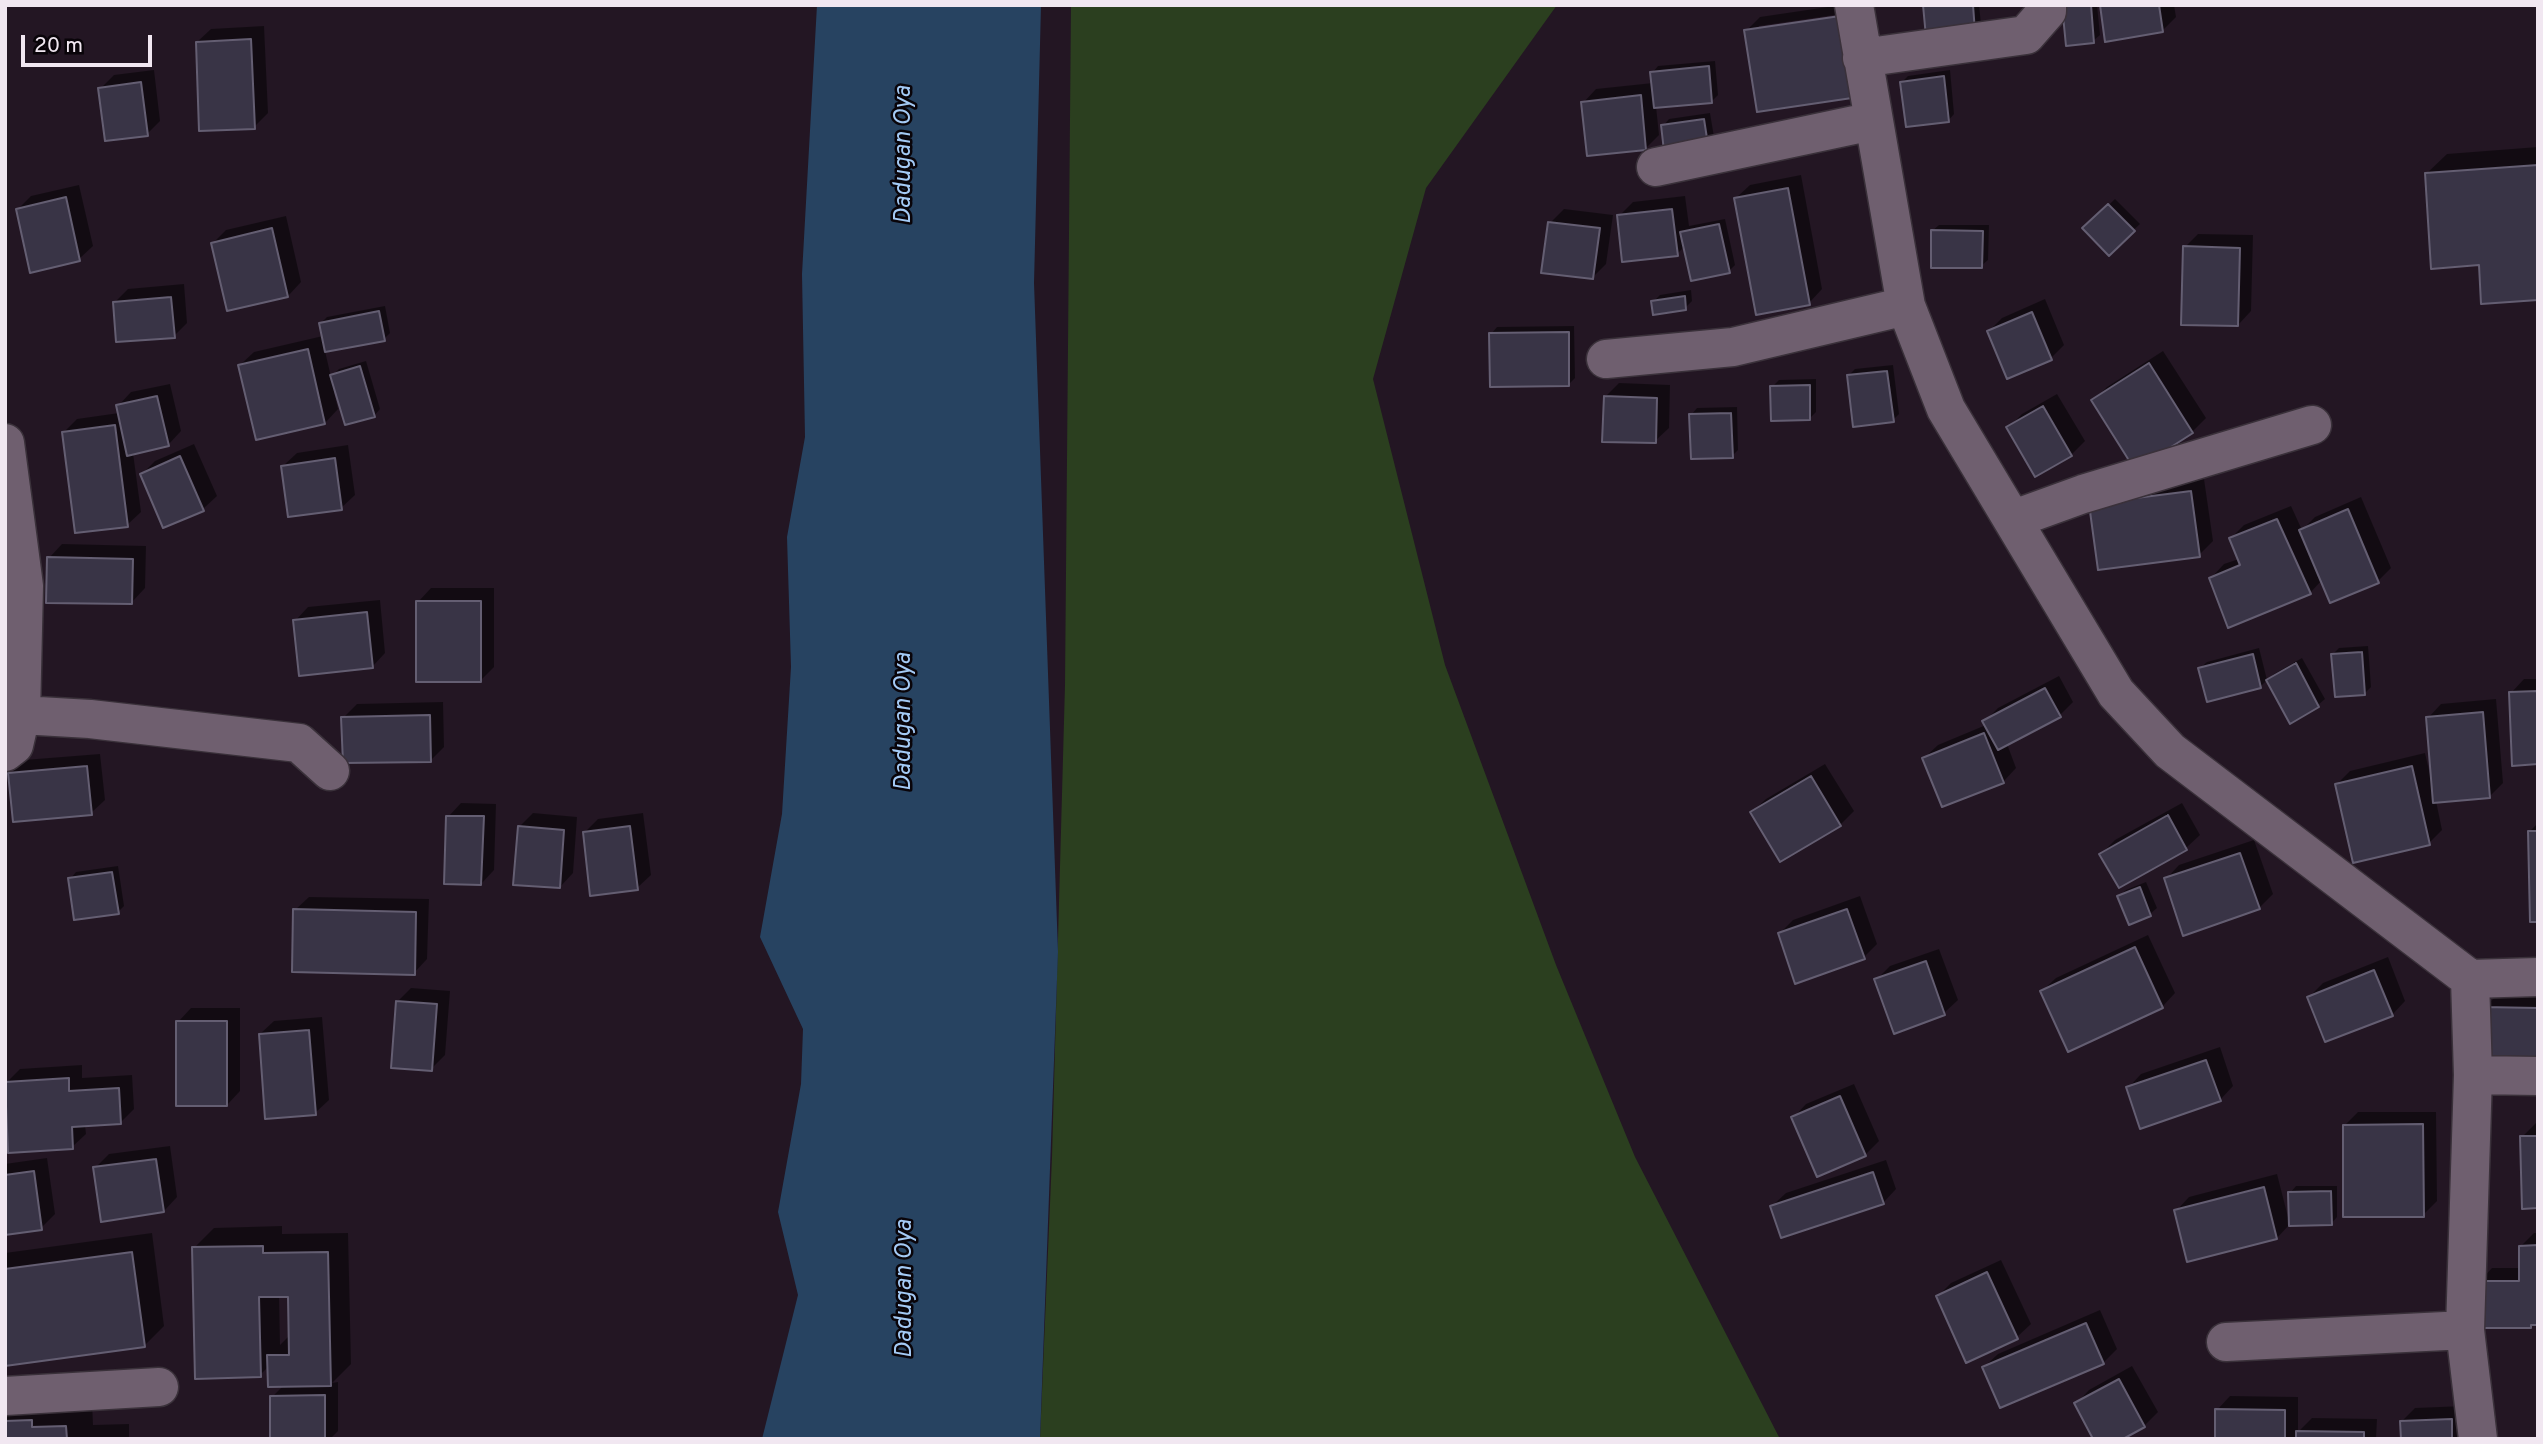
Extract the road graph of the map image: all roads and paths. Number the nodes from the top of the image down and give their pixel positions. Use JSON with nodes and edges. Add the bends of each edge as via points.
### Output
{"nodes":[{"id":1,"x":1854,"y":5,"type":"edge"},
{"id":2,"x":2047,"y":5,"type":"edge"},
{"id":3,"x":1862,"y":58,"type":"junction"},
{"id":4,"x":1873,"y":121,"type":"junction"},
{"id":5,"x":1656,"y":167,"type":"dead end"},
{"id":6,"x":1906,"y":306,"type":"junction"},
{"id":7,"x":1606,"y":359,"type":"dead end"},
{"id":8,"x":2312,"y":425,"type":"dead end"},
{"id":9,"x":5,"y":443,"type":"edge"},
{"id":10,"x":2014,"y":519,"type":"junction"},
{"id":11,"x":21,"y":715,"type":"junction"},
{"id":12,"x":5,"y":752,"type":"edge"},
{"id":13,"x":330,"y":771,"type":"dead end"},
{"id":14,"x":2538,"y":977,"type":"edge"},
{"id":15,"x":2470,"y":979,"type":"junction"},
{"id":16,"x":2473,"y":1075,"type":"junction"},
{"id":17,"x":2538,"y":1076,"type":"edge"},
{"id":18,"x":2465,"y":1330,"type":"junction"},
{"id":19,"x":2226,"y":1342,"type":"dead end"},
{"id":20,"x":159,"y":1387,"type":"dead end"},
{"id":21,"x":5,"y":1396,"type":"edge"},
{"id":22,"x":2479,"y":1439,"type":"edge"}],
"edges":[{"from":1,"to":3,"type":"street"},
{"from":2,"to":3,"type":"street","via":[[2048,11],[2026,35]]},
{"from":3,"to":4,"type":"street"},
{"from":4,"to":5,"type":"street"},
{"from":4,"to":6,"type":"street"},
{"from":6,"to":7,"type":"street","via":[[1733,347]]},
{"from":6,"to":10,"type":"street","via":[[1946,409]]},
{"from":8,"to":10,"type":"street"},
{"from":9,"to":11,"type":"street","via":[[24,586]]},
{"from":10,"to":15,"type":"street","via":[[2116,693],[2170,751]]},
{"from":11,"to":12,"type":"street","via":[[14,745]]},
{"from":11,"to":13,"type":"street","via":[[299,743]]},
{"from":14,"to":15,"type":"street"},
{"from":15,"to":16,"type":"street"},
{"from":16,"to":17,"type":"street"},
{"from":16,"to":18,"type":"street"},
{"from":18,"to":19,"type":"street"},
{"from":18,"to":22,"type":"street"},
{"from":20,"to":21,"type":"street"}]}
